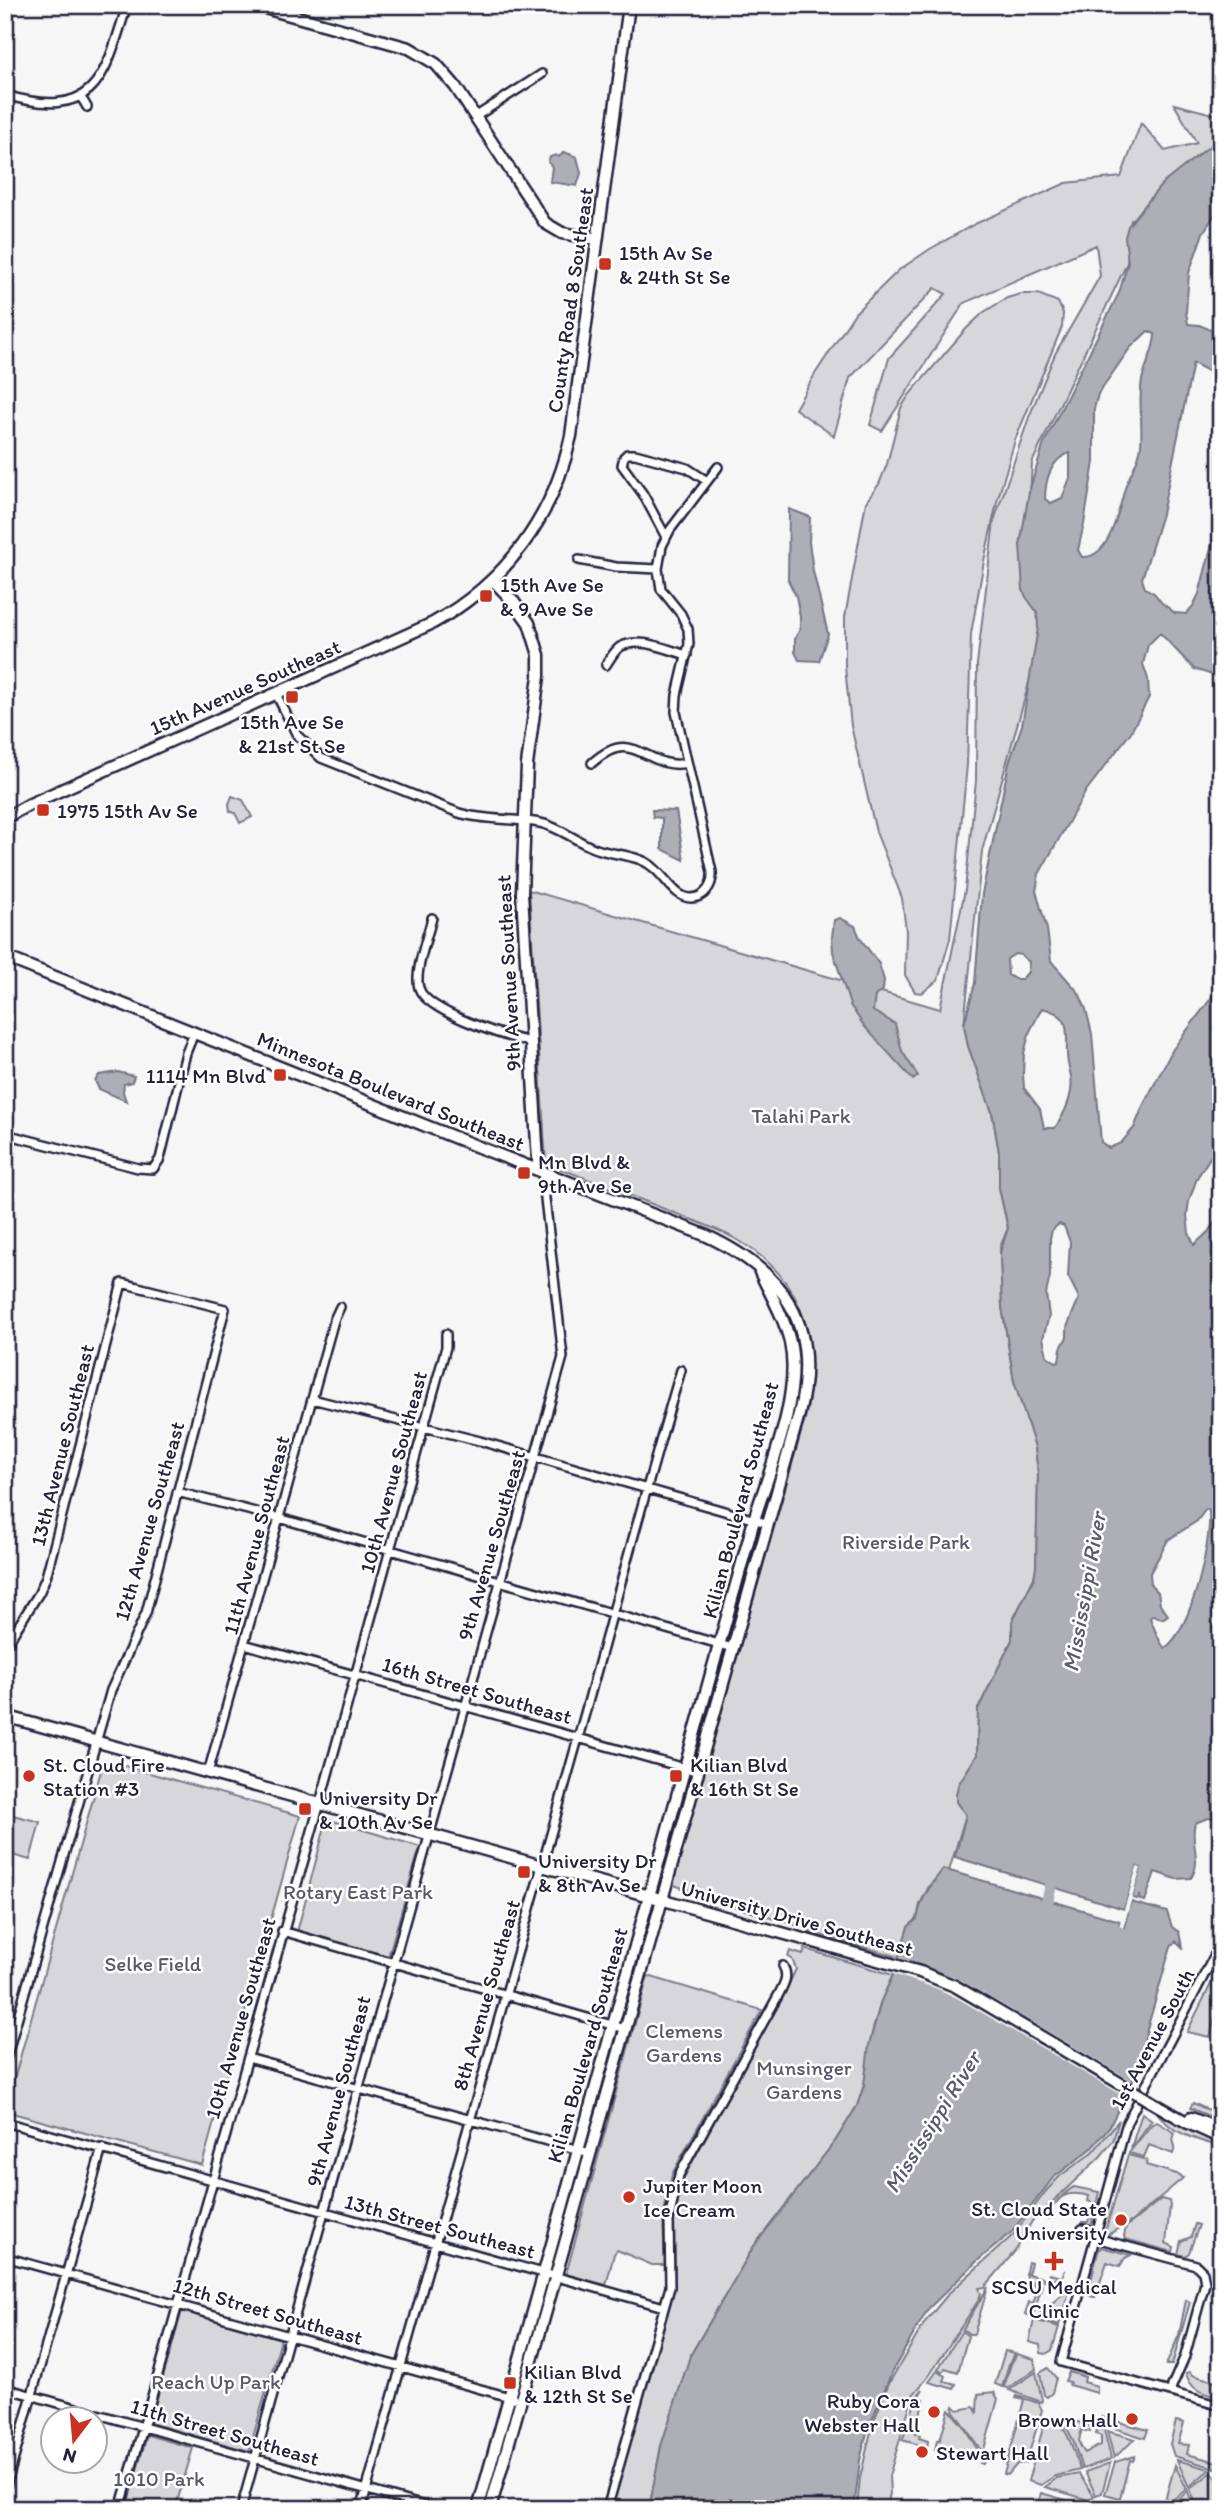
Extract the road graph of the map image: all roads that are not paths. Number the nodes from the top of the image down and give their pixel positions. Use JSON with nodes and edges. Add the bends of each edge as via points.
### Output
{"nodes":[{"id":1,"x":127,"y":5,"type":"edge"},
{"id":2,"x":254,"y":5,"type":"edge"},
{"id":3,"x":629,"y":5,"type":"edge"},
{"id":4,"x":542,"y":74,"type":"dead end"},
{"id":5,"x":5,"y":95,"type":"edge"},
{"id":6,"x":81,"y":97,"type":"junction"},
{"id":7,"x":88,"y":107,"type":"dead end"},
{"id":8,"x":475,"y":117,"type":"junction"},
{"id":9,"x":597,"y":239,"type":"junction"},
{"id":10,"x":718,"y":467,"type":"dead end"},
{"id":11,"x":707,"y":481,"type":"junction"},
{"id":12,"x":666,"y":537,"type":"junction"},
{"id":13,"x":579,"y":561,"type":"dead end"},
{"id":14,"x":658,"y":569,"type":"junction"},
{"id":15,"x":493,"y":580,"type":"junction"},
{"id":16,"x":687,"y":654,"type":"junction"},
{"id":17,"x":606,"y":665,"type":"dead end"},
{"id":18,"x":276,"y":694,"type":"junction"},
{"id":19,"x":592,"y":762,"type":"dead end"},
{"id":20,"x":687,"y":763,"type":"junction"},
{"id":21,"x":5,"y":818,"type":"edge"},
{"id":22,"x":524,"y":822,"type":"junction"},
{"id":23,"x":432,"y":918,"type":"dead end"},
{"id":24,"x":5,"y":957,"type":"edge"},
{"id":25,"x":194,"y":1033,"type":"junction"},
{"id":26,"x":530,"y":1042,"type":"junction"},
{"id":27,"x":5,"y":1134,"type":"edge"},
{"id":28,"x":542,"y":1172,"type":"junction"},
{"id":29,"x":758,"y":1269,"type":"junction"},
{"id":30,"x":122,"y":1283,"type":"joint"},
{"id":31,"x":340,"y":1307,"type":"dead end"},
{"id":32,"x":446,"y":1334,"type":"dead end"},
{"id":33,"x":681,"y":1370,"type":"dead end"},
{"id":34,"x":312,"y":1399,"type":"junction"},
{"id":35,"x":424,"y":1426,"type":"junction"},
{"id":36,"x":535,"y":1457,"type":"junction"},
{"id":37,"x":646,"y":1488,"type":"junction"},
{"id":38,"x":177,"y":1492,"type":"junction"},
{"id":39,"x":279,"y":1518,"type":"junction"},
{"id":40,"x":754,"y":1520,"type":"junction"},
{"id":41,"x":766,"y":1523,"type":"junction"},
{"id":42,"x":390,"y":1551,"type":"junction"},
{"id":43,"x":500,"y":1582,"type":"junction"},
{"id":44,"x":612,"y":1613,"type":"junction"},
{"id":45,"x":244,"y":1644,"type":"junction"},
{"id":46,"x":721,"y":1644,"type":"junction"},
{"id":47,"x":5,"y":1647,"type":"edge"},
{"id":48,"x":733,"y":1648,"type":"junction"},
{"id":49,"x":356,"y":1674,"type":"junction"},
{"id":50,"x":466,"y":1706,"type":"junction"},
{"id":51,"x":5,"y":1716,"type":"edge"},
{"id":52,"x":579,"y":1737,"type":"junction"},
{"id":53,"x":96,"y":1741,"type":"junction"},
{"id":54,"x":685,"y":1768,"type":"junction"},
{"id":55,"x":699,"y":1772,"type":"junction"},
{"id":56,"x":208,"y":1773,"type":"junction"},
{"id":57,"x":320,"y":1803,"type":"junction"},
{"id":58,"x":430,"y":1835,"type":"junction"},
{"id":59,"x":542,"y":1866,"type":"junction"},
{"id":60,"x":649,"y":1898,"type":"junction"},
{"id":61,"x":661,"y":1901,"type":"junction"},
{"id":62,"x":282,"y":1931,"type":"junction"},
{"id":63,"x":1221,"y":1944,"type":"edge"},
{"id":64,"x":393,"y":1962,"type":"junction"},
{"id":65,"x":783,"y":1966,"type":"dead end"},
{"id":66,"x":504,"y":1995,"type":"junction"},
{"id":67,"x":613,"y":2025,"type":"junction"},
{"id":68,"x":626,"y":2029,"type":"junction"},
{"id":69,"x":248,"y":2058,"type":"junction"},
{"id":70,"x":5,"y":2062,"type":"edge"},
{"id":71,"x":359,"y":2087,"type":"junction"},
{"id":72,"x":1164,"y":2109,"type":"junction"},
{"id":73,"x":469,"y":2119,"type":"junction"},
{"id":74,"x":5,"y":2122,"type":"edge"},
{"id":75,"x":1221,"y":2130,"type":"edge"},
{"id":76,"x":1221,"y":2138,"type":"edge"},
{"id":77,"x":102,"y":2148,"type":"junction"},
{"id":78,"x":578,"y":2150,"type":"junction"},
{"id":79,"x":590,"y":2153,"type":"junction"},
{"id":80,"x":214,"y":2179,"type":"junction"},
{"id":81,"x":325,"y":2213,"type":"junction"},
{"id":82,"x":1082,"y":2229,"type":"dead end"},
{"id":83,"x":1097,"y":2236,"type":"junction"},
{"id":84,"x":436,"y":2244,"type":"junction"},
{"id":85,"x":5,"y":2257,"type":"edge"},
{"id":86,"x":544,"y":2273,"type":"junction"},
{"id":87,"x":67,"y":2274,"type":"junction"},
{"id":88,"x":556,"y":2276,"type":"junction"},
{"id":89,"x":179,"y":2305,"type":"junction"},
{"id":90,"x":664,"y":2307,"type":"junction"},
{"id":91,"x":290,"y":2336,"type":"junction"},
{"id":92,"x":401,"y":2367,"type":"junction"},
{"id":93,"x":5,"y":2388,"type":"edge"},
{"id":94,"x":1171,"y":2392,"type":"junction"},
{"id":95,"x":32,"y":2396,"type":"junction"},
{"id":96,"x":509,"y":2397,"type":"junction"},
{"id":97,"x":520,"y":2400,"type":"junction"},
{"id":98,"x":1221,"y":2406,"type":"edge"},
{"id":99,"x":144,"y":2427,"type":"junction"},
{"id":100,"x":255,"y":2459,"type":"junction"},
{"id":101,"x":5,"y":2490,"type":"edge"},
{"id":102,"x":367,"y":2490,"type":"junction"},
{"id":103,"x":120,"y":2509,"type":"edge"},
{"id":104,"x":241,"y":2509,"type":"edge"},
{"id":105,"x":361,"y":2509,"type":"edge"},
{"id":106,"x":435,"y":2509,"type":"edge"},
{"id":107,"x":478,"y":2509,"type":"edge"},
{"id":108,"x":490,"y":2509,"type":"edge"},
{"id":109,"x":607,"y":2509,"type":"edge"}],
"edges":[{"from":1,"to":6,"type":"street","via":[[103,75]]},
{"from":2,"to":8,"type":"street","via":[[409,48],[446,74]]},
{"from":3,"to":9,"type":"street","name":"County Road 8 Southeast"},
{"from":4,"to":8,"type":"street"},
{"from":5,"to":6,"type":"street","via":[[46,104]]},
{"from":6,"to":7,"type":"street"},
{"from":8,"to":9,"type":"street","via":[[545,223],[562,233]]},
{"from":9,"to":15,"type":"street","name":"County Road 8 Southeast","via":[[564,463],[535,529]]},
{"from":10,"to":11,"type":"street"},
{"from":11,"to":12,"type":"street"},
{"from":11,"to":12,"type":"street","via":[[687,468],[635,454],[624,457],[622,465]]},
{"from":12,"to":14,"type":"street"},
{"from":13,"to":14,"type":"street"},
{"from":14,"to":16,"type":"street","via":[[661,589],[688,629]]},
{"from":15,"to":18,"type":"street","name":"15th Avenue Southeast","via":[[433,624]]},
{"from":15,"to":22,"type":"street","name":"9th Avenue Southeast","via":[[529,623],[539,655]]},
{"from":16,"to":17,"type":"street","via":[[628,644],[617,649]]},
{"from":16,"to":20,"type":"street","via":[[676,703]]},
{"from":18,"to":21,"type":"street","name":"15th Avenue Southeast"},
{"from":18,"to":22,"type":"street","via":[[297,735],[321,758],[459,813]]},
{"from":19,"to":20,"type":"street","via":[[608,749],[620,747],[669,764]]},
{"from":20,"to":22,"type":"street","via":[[712,872],[711,884],[700,896],[678,894],[660,871],[640,859],[600,851],[550,826]]},
{"from":22,"to":26,"type":"street","name":"9th Avenue Southeast","via":[[522,893]]},
{"from":23,"to":26,"type":"street","via":[[418,977],[423,996],[470,1022]]},
{"from":24,"to":25,"type":"street","name":"Minnesota Boulevard Southeast"},
{"from":25,"to":27,"type":"street","via":[[160,1159],[153,1169]]},
{"from":25,"to":28,"type":"street","name":"Minnesota Boulevard Southeast"},
{"from":26,"to":28,"type":"street","name":"9th Avenue Southeast"},
{"from":28,"to":29,"type":"street","name":"Minnesota Boulevard Southeast","via":[[705,1236],[736,1251]]},
{"from":28,"to":36,"type":"street","name":"9th Avenue Southeast","via":[[563,1357]]},
{"from":29,"to":40,"type":"street","name":"Kilian Boulevard Southeast","via":[[785,1325],[793,1376],[789,1406]]},
{"from":29,"to":41,"type":"street","name":"Kilian Boulevard Southeast","via":[[780,1287],[793,1307],[805,1368],[801,1406]]},
{"from":30,"to":38,"type":"street","name":"12th Avenue Southeast","via":[[225,1309]]},
{"from":30,"to":47,"type":"street","name":"13th Avenue Southeast","via":[[46,1577]]},
{"from":31,"to":34,"type":"street","name":"11th Avenue Southeast"},
{"from":32,"to":35,"type":"street","name":"10th Avenue Southeast"},
{"from":33,"to":37,"type":"street","name":"8th Avenue Southeast"},
{"from":34,"to":35,"type":"street"},
{"from":34,"to":39,"type":"street","name":"11th Avenue Southeast"},
{"from":35,"to":36,"type":"street"},
{"from":35,"to":42,"type":"street","name":"10th Avenue Southeast"},
{"from":36,"to":37,"type":"street"},
{"from":36,"to":43,"type":"street","name":"9th Avenue Southeast"},
{"from":37,"to":40,"type":"street"},
{"from":37,"to":44,"type":"street","name":"8th Avenue Southeast"},
{"from":38,"to":39,"type":"street"},
{"from":38,"to":53,"type":"street","name":"12th Avenue Southeast","via":[[146,1613],[115,1677]]},
{"from":39,"to":42,"type":"street"},
{"from":39,"to":45,"type":"street","name":"11th Avenue Southeast"},
{"from":40,"to":41,"type":"street"},
{"from":40,"to":46,"type":"street","name":"Kilian Boulevard Southeast"},
{"from":41,"to":48,"type":"street","name":"Kilian Boulevard Southeast"},
{"from":42,"to":43,"type":"street"},
{"from":42,"to":49,"type":"street","name":"10th Avenue Southeast"},
{"from":43,"to":44,"type":"street"},
{"from":43,"to":50,"type":"street","name":"9th Avenue Southeast"},
{"from":44,"to":46,"type":"street"},
{"from":44,"to":52,"type":"street","name":"8th Avenue Southeast"},
{"from":45,"to":49,"type":"street","name":"16th Street Southeast"},
{"from":45,"to":56,"type":"street","name":"11th Avenue Southeast"},
{"from":46,"to":48,"type":"street"},
{"from":46,"to":54,"type":"street","name":"Kilian Boulevard Southeast"},
{"from":48,"to":55,"type":"street","name":"Kilian Boulevard Southeast"},
{"from":49,"to":50,"type":"street","name":"16th Street Southeast"},
{"from":49,"to":57,"type":"street","name":"10th Avenue Southeast"},
{"from":50,"to":52,"type":"street","name":"16th Street Southeast"},
{"from":50,"to":58,"type":"street","name":"9th Avenue Southeast"},
{"from":51,"to":53,"type":"street","name":"University Drive Southeast"},
{"from":52,"to":54,"type":"street","name":"16th Street Southeast"},
{"from":52,"to":59,"type":"street","name":"8th Avenue Southeast"},
{"from":53,"to":56,"type":"street","name":"University Drive Southeast"},
{"from":53,"to":70,"type":"street","name":"12th Avenue Southeast"},
{"from":54,"to":55,"type":"street","name":"16th Street Southeast"},
{"from":54,"to":60,"type":"street","name":"Kilian Boulevard Southeast"},
{"from":55,"to":61,"type":"street","name":"Kilian Boulevard Southeast"},
{"from":56,"to":57,"type":"street","name":"University Drive Southeast"},
{"from":57,"to":58,"type":"street","name":"University Drive Southeast"},
{"from":57,"to":62,"type":"street","name":"10th Avenue Southeast"},
{"from":58,"to":59,"type":"street","name":"University Drive Southeast"},
{"from":58,"to":64,"type":"street","name":"9th Avenue Southeast"},
{"from":59,"to":60,"type":"street","name":"University Drive Southeast"},
{"from":59,"to":66,"type":"street","name":"8th Avenue Southeast"},
{"from":60,"to":61,"type":"street","name":"University Drive Southeast"},
{"from":60,"to":67,"type":"street","name":"Kilian Boulevard Southeast"},
{"from":61,"to":68,"type":"street","name":"Kilian Boulevard Southeast"},
{"from":61,"to":72,"type":"street","name":"University Drive Southeast","bridge":true,"via":[[920,1972],[955,1986]]},
{"from":62,"to":64,"type":"street"},
{"from":62,"to":69,"type":"street","name":"10th Avenue Southeast"},
{"from":63,"to":83,"type":"street","name":"1st Avenue South","via":[[1127,2122]]},
{"from":64,"to":66,"type":"street"},
{"from":64,"to":71,"type":"street","name":"9th Avenue Southeast"},
{"from":65,"to":90,"type":"street","via":[[785,1980],[779,1994],[679,2175],[669,2219],[671,2272]]},
{"from":66,"to":67,"type":"street"},
{"from":66,"to":73,"type":"street","name":"8th Avenue Southeast"},
{"from":67,"to":68,"type":"street"},
{"from":67,"to":78,"type":"street","name":"Kilian Boulevard Southeast"},
{"from":68,"to":79,"type":"street","name":"Kilian Boulevard Southeast"},
{"from":69,"to":71,"type":"street"},
{"from":69,"to":80,"type":"street","name":"10th Avenue Southeast"},
{"from":71,"to":73,"type":"street"},
{"from":71,"to":81,"type":"street","name":"9th Avenue Southeast"},
{"from":72,"to":75,"type":"street"},
{"from":72,"to":76,"type":"street"},
{"from":73,"to":78,"type":"street"},
{"from":73,"to":84,"type":"street","name":"8th Avenue Southeast"},
{"from":74,"to":77,"type":"street","name":"13th Street Southeast"},
{"from":77,"to":80,"type":"street","name":"13th Street Southeast"},
{"from":77,"to":87,"type":"street"},
{"from":78,"to":79,"type":"street"},
{"from":78,"to":86,"type":"street","name":"Kilian Boulevard Southeast"},
{"from":79,"to":88,"type":"street","name":"Kilian Boulevard Southeast"},
{"from":80,"to":81,"type":"street","name":"13th Street Southeast"},
{"from":80,"to":89,"type":"street","name":"10th Avenue Southeast"},
{"from":81,"to":84,"type":"street","name":"13th Street Southeast"},
{"from":81,"to":91,"type":"street","name":"9th Avenue Southeast"},
{"from":82,"to":83,"type":"street"},
{"from":83,"to":94,"type":"street","via":[[1196,2266],[1205,2275]]},
{"from":83,"to":94,"type":"street","name":"1st Avenue South","via":[[1061,2362]]},
{"from":84,"to":86,"type":"street","name":"13th Street Southeast"},
{"from":84,"to":92,"type":"street","name":"8th Avenue Southeast"},
{"from":85,"to":87,"type":"street","name":"12th Street Southeast"},
{"from":86,"to":88,"type":"street","name":"13th Street Southeast"},
{"from":86,"to":96,"type":"street","name":"Kilian Boulevard Southeast"},
{"from":87,"to":89,"type":"street","name":"12th Street Southeast"},
{"from":87,"to":95,"type":"street"},
{"from":88,"to":90,"type":"street","name":"13th Street Southeast"},
{"from":88,"to":97,"type":"street","name":"Kilian Boulevard Southeast"},
{"from":89,"to":91,"type":"street","name":"12th Street Southeast"},
{"from":89,"to":99,"type":"street","name":"10th Avenue Southeast"},
{"from":90,"to":109,"type":"street"},
{"from":91,"to":92,"type":"street","name":"12th Street Southeast"},
{"from":91,"to":100,"type":"street","name":"9th Avenue Southeast"},
{"from":92,"to":96,"type":"street","name":"12th Street Southeast"},
{"from":92,"to":102,"type":"street","name":"8th Avenue Southeast"},
{"from":93,"to":95,"type":"street","name":"11th Street Southeast"},
{"from":94,"to":98,"type":"street"},
{"from":95,"to":99,"type":"street","name":"11th Street Southeast"},
{"from":95,"to":101,"type":"street"},
{"from":96,"to":97,"type":"street","name":"12th Street Southeast"},
{"from":96,"to":107,"type":"street","name":"Kilian Boulevard Southeast"},
{"from":97,"to":108,"type":"street","name":"Kilian Boulevard Southeast"},
{"from":99,"to":100,"type":"street","name":"11th Street Southeast"},
{"from":99,"to":103,"type":"street","name":"10th Avenue Southeast"},
{"from":100,"to":102,"type":"street","name":"11th Street Southeast"},
{"from":100,"to":104,"type":"street","name":"9th Avenue Southeast"},
{"from":102,"to":105,"type":"street","name":"8th Avenue Southeast"},
{"from":102,"to":106,"type":"street","name":"11th Street Southeast"}]}
